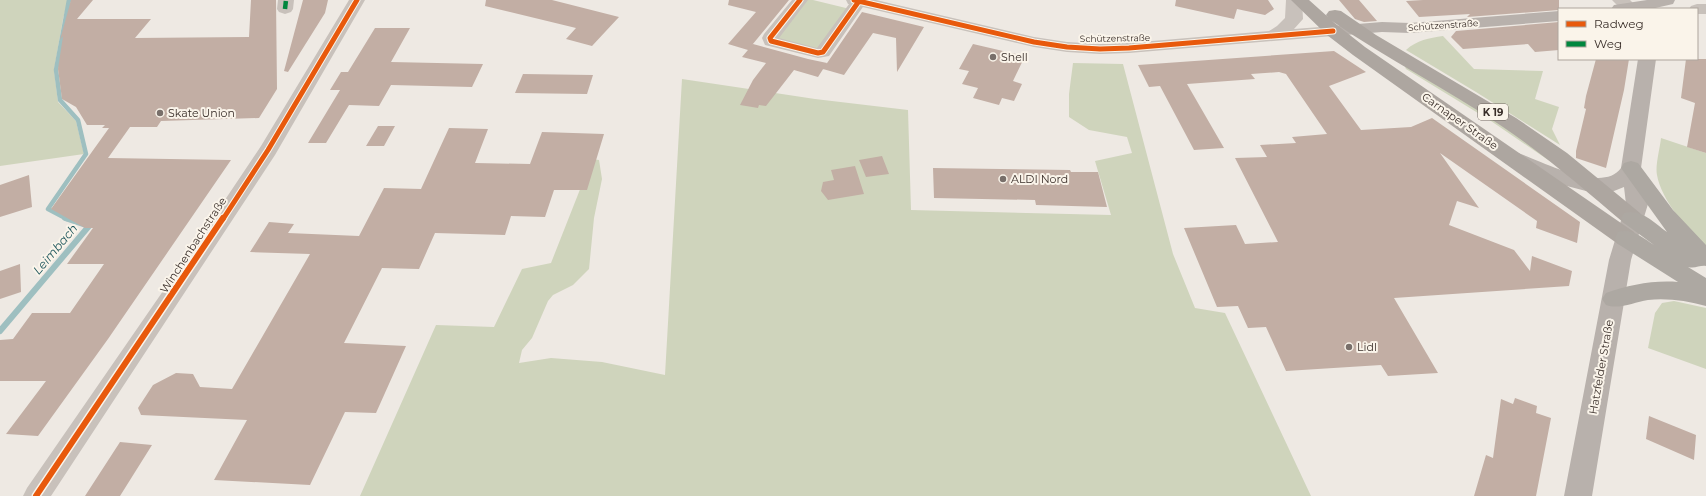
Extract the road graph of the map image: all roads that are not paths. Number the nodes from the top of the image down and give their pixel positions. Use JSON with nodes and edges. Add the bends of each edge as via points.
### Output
{"nodes":[{"id":1,"x":357,"y":0,"type":"edge"},
{"id":2,"x":800,"y":0,"type":"edge"},
{"id":3,"x":1294,"y":0,"type":"edge"},
{"id":4,"x":1299,"y":0,"type":"edge"},
{"id":5,"x":1318,"y":0,"type":"edge"},
{"id":6,"x":1667,"y":0,"type":"edge"},
{"id":7,"x":1683,"y":0,"type":"edge"},
{"id":8,"x":857,"y":1,"type":"edge"},
{"id":9,"x":1627,"y":7,"type":"edge"},
{"id":10,"x":1675,"y":8,"type":"edge"},
{"id":11,"x":1558,"y":16,"type":"edge"},
{"id":12,"x":1410,"y":28,"type":"junction"},
{"id":13,"x":1355,"y":30,"type":"junction"},
{"id":14,"x":1333,"y":32,"type":"junction"},
{"id":15,"x":1271,"y":37,"type":"junction"},
{"id":16,"x":1383,"y":57,"type":"junction"},
{"id":17,"x":1646,"y":60,"type":"edge"},
{"id":18,"x":1514,"y":158,"type":"junction"},
{"id":19,"x":1631,"y":168,"type":"junction"},
{"id":20,"x":1594,"y":185,"type":"junction"},
{"id":21,"x":1629,"y":228,"type":"junction"},
{"id":22,"x":1706,"y":258,"type":"edge"},
{"id":23,"x":1706,"y":266,"type":"edge"},
{"id":24,"x":1706,"y":289,"type":"edge"},
{"id":25,"x":1706,"y":297,"type":"edge"},
{"id":26,"x":1614,"y":299,"type":"junction"},
{"id":27,"x":36,"y":496,"type":"edge"},
{"id":28,"x":1578,"y":496,"type":"edge"}],
"edges":[{"from":1,"to":27,"type":"street","name":"Winchenbachstraße","via":[[268,150]]},
{"from":2,"to":8,"type":"street","via":[[770,38],[771,41],[818,53],[823,52]]},
{"from":3,"to":15,"type":"street","via":[[1294,19]]},
{"from":4,"to":14,"type":"main road","name":"Carnaper Straße","number":"K 19"},
{"from":5,"to":13,"type":"main road","name":"Carnaper Straße","number":"K 19"},
{"from":6,"to":9,"type":"main road"},
{"from":7,"to":10,"type":"main road"},
{"from":8,"to":15,"type":"street","name":"Schützenstraße","via":[[1006,36],[1067,47],[1129,48]]},
{"from":11,"to":12,"type":"main road","name":"Schützenstraße"},
{"from":12,"to":13,"type":"main road","name":"Schützenstraße","via":[[1382,27]]},
{"from":12,"to":16,"type":"main road","via":[[1392,41]]},
{"from":13,"to":14,"type":"main road","name":"Schützenstraße"},
{"from":13,"to":16,"type":"main road","name":"Carnaper Straße","number":"K 19"},
{"from":14,"to":15,"type":"street","name":"Schützenstraße"},
{"from":14,"to":16,"type":"main road","name":"Carnaper Straße","number":"K 19"},
{"from":16,"to":18,"type":"main road","name":"Carnaper Straße","number":"K 19"},
{"from":16,"to":20,"type":"main road","name":"Carnaper Straße","number":"K 19","via":[[1509,122]]},
{"from":17,"to":19,"type":"main road","name":"Hatzfelder Straße"},
{"from":18,"to":20,"type":"main road","via":[[1563,177]]},
{"from":18,"to":21,"type":"main road","name":"Carnaper Straße","number":"K 19"},
{"from":19,"to":20,"type":"main road","via":[[1618,182]]},
{"from":19,"to":21,"type":"main road","name":"Hatzfelder Straße","via":[[1637,204]]},
{"from":19,"to":22,"type":"highway","via":[[1664,214],[1691,246]]},
{"from":20,"to":21,"type":"main road","name":"Carnaper Straße","number":"K 19"},
{"from":21,"to":23,"type":"highway","via":[[1664,241]]},
{"from":21,"to":24,"type":"highway"},
{"from":21,"to":26,"type":"main road","name":"Hatzfelder Straße","via":[[1620,260]]},
{"from":25,"to":26,"type":"highway","via":[[1662,289]]},
{"from":26,"to":28,"type":"main road","name":"Hatzfelder Straße"}]}
